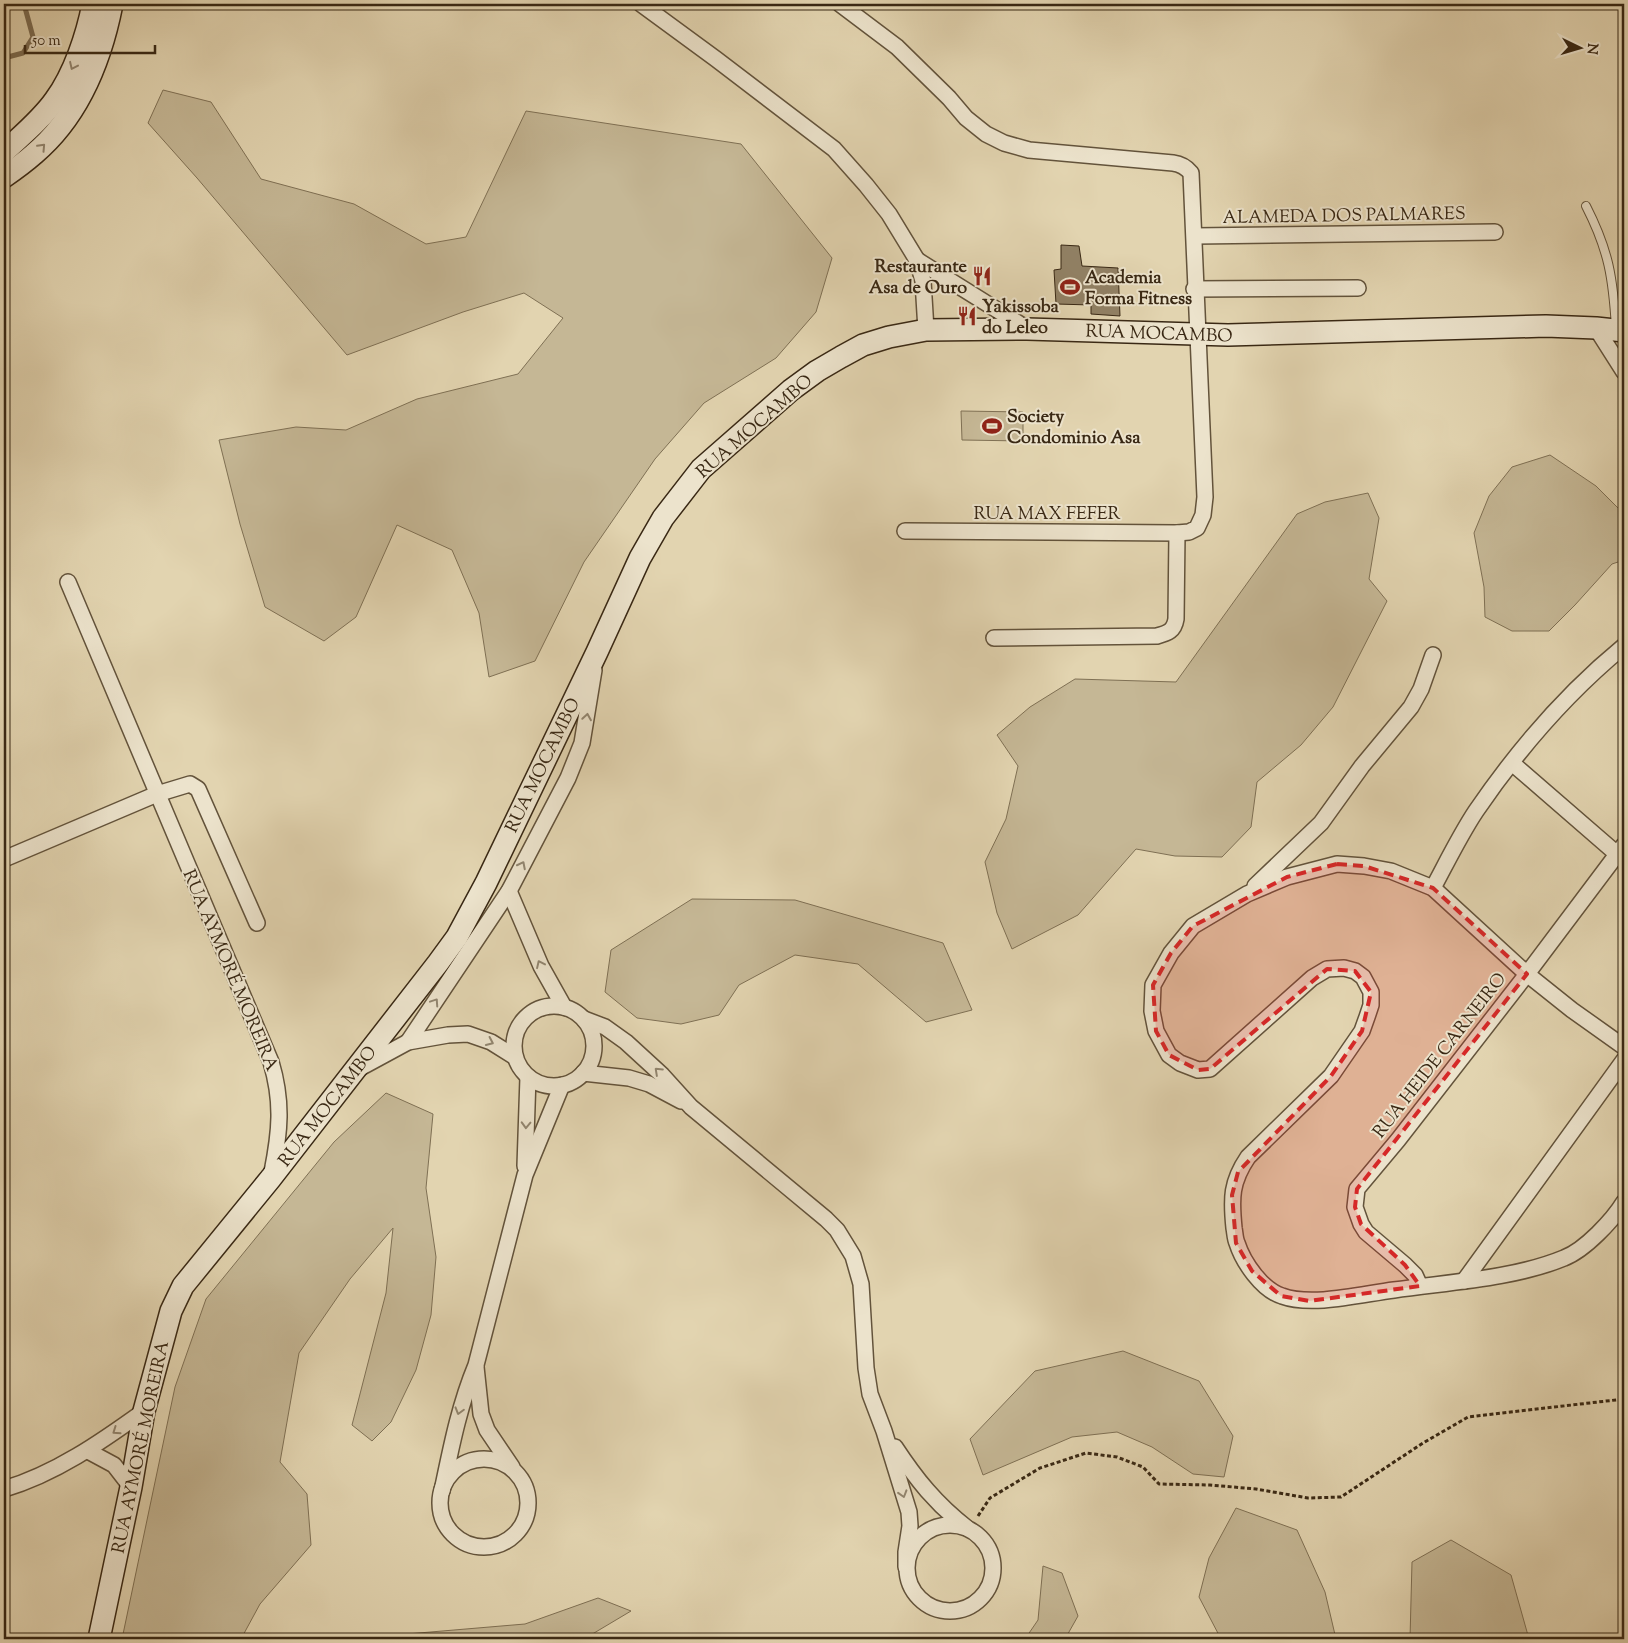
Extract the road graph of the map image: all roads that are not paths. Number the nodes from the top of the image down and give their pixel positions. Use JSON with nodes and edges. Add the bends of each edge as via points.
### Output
{"nodes":[{"id":1,"x":93,"y":4,"type":"edge"},
{"id":2,"x":112,"y":4,"type":"edge"},
{"id":3,"x":641,"y":4,"type":"edge"},
{"id":4,"x":840,"y":4,"type":"edge"},
{"id":5,"x":4,"y":152,"type":"edge"},
{"id":6,"x":4,"y":177,"type":"edge"},
{"id":7,"x":1586,"y":206,"type":"dead end"},
{"id":8,"x":1495,"y":232,"type":"dead end"},
{"id":9,"x":1194,"y":236,"type":"junction"},
{"id":10,"x":917,"y":260,"type":"junction"},
{"id":11,"x":1358,"y":288,"type":"dead end"},
{"id":12,"x":1194,"y":289,"type":"junction"},
{"id":13,"x":1027,"y":329,"type":"junction"},
{"id":14,"x":926,"y":330,"type":"junction"},
{"id":15,"x":1612,"y":330,"type":"edge"},
{"id":16,"x":1198,"y":335,"type":"junction"},
{"id":17,"x":1624,"y":372,"type":"edge"},
{"id":18,"x":906,"y":531,"type":"dead end"},
{"id":19,"x":1183,"y":532,"type":"junction"},
{"id":20,"x":68,"y":582,"type":"dead end"},
{"id":21,"x":994,"y":638,"type":"dead end"},
{"id":22,"x":1624,"y":646,"type":"edge"},
{"id":23,"x":597,"y":652,"type":"junction"},
{"id":24,"x":1433,"y":655,"type":"dead end"},
{"id":25,"x":1512,"y":763,"type":"junction"},
{"id":26,"x":157,"y":794,"type":"junction"},
{"id":27,"x":1621,"y":850,"type":"edge"},
{"id":28,"x":4,"y":859,"type":"edge"},
{"id":29,"x":1433,"y":888,"type":"junction"},
{"id":30,"x":509,"y":891,"type":"junction"},
{"id":31,"x":1247,"y":894,"type":"junction"},
{"id":32,"x":257,"y":922,"type":"dead end"},
{"id":33,"x":1527,"y":974,"type":"junction"},
{"id":34,"x":564,"y":1006,"type":"junction"},
{"id":35,"x":584,"y":1018,"type":"junction"},
{"id":36,"x":408,"y":1042,"type":"junction"},
{"id":37,"x":1624,"y":1047,"type":"edge"},
{"id":38,"x":515,"y":1057,"type":"junction"},
{"id":39,"x":1624,"y":1060,"type":"edge"},
{"id":40,"x":355,"y":1071,"type":"junction"},
{"id":41,"x":583,"y":1073,"type":"junction"},
{"id":42,"x":528,"y":1077,"type":"junction"},
{"id":43,"x":562,"y":1085,"type":"junction"},
{"id":44,"x":691,"y":1107,"type":"junction"},
{"id":45,"x":524,"y":1174,"type":"junction"},
{"id":46,"x":272,"y":1178,"type":"junction"},
{"id":47,"x":1624,"y":1202,"type":"edge"},
{"id":48,"x":1464,"y":1281,"type":"junction"},
{"id":49,"x":1420,"y":1286,"type":"junction"},
{"id":50,"x":476,"y":1365,"type":"junction"},
{"id":51,"x":144,"y":1411,"type":"junction"},
{"id":52,"x":884,"y":1431,"type":"junction"},
{"id":53,"x":88,"y":1451,"type":"junction"},
{"id":54,"x":135,"y":1462,"type":"junction"},
{"id":55,"x":114,"y":1465,"type":"junction"},
{"id":56,"x":513,"y":1470,"type":"junction"},
{"id":57,"x":131,"y":1487,"type":"junction"},
{"id":58,"x":4,"y":1489,"type":"edge"},
{"id":59,"x":442,"y":1491,"type":"junction"},
{"id":60,"x":969,"y":1530,"type":"junction"},
{"id":61,"x":906,"y":1566,"type":"junction"},
{"id":62,"x":99,"y":1639,"type":"edge"}],
"edges":[{"from":1,"to":5,"type":"main road","one_way":true,"via":[[83,41],[55,100]]},
{"from":6,"to":2,"type":"main road","one_way":true,"via":[[35,153],[64,123],[84,92],[100,55]]},
{"from":3,"to":10,"type":"street","via":[[834,149],[889,214]]},
{"from":4,"to":9,"type":"street","via":[[897,46],[966,118],[1004,143],[1029,150],[1180,164],[1191,173]]},
{"from":7,"to":15,"type":"lane","via":[[1608,259],[1614,288]]},
{"from":8,"to":9,"type":"street","name":"ALAMEDA DOS PALMARES"},
{"from":9,"to":12,"type":"street"},
{"from":10,"to":13,"type":"street"},
{"from":10,"to":14,"type":"street","via":[[923,281]]},
{"from":11,"to":12,"type":"street"},
{"from":12,"to":16,"type":"street"},
{"from":13,"to":14,"type":"main road","name":"RUA MOCAMBO"},
{"from":13,"to":16,"type":"main road","name":"RUA MOCAMBO"},
{"from":14,"to":23,"type":"main road","name":"RUA MOCAMBO","via":[[863,345],[816,371],[701,470],[663,518],[649,542]]},
{"from":15,"to":16,"type":"main road","name":"RUA MOCAMBO","via":[[1546,326]]},
{"from":15,"to":17,"type":"street"},
{"from":16,"to":19,"type":"street","via":[[1205,497],[1202,521],[1197,528]]},
{"from":18,"to":19,"type":"street","name":"RUA MAX FEFER"},
{"from":19,"to":21,"type":"street","via":[[1176,619],[1169,632],[1157,636]]},
{"from":20,"to":26,"type":"street","name":"RUA AYMORÉ MOREIRA"},
{"from":22,"to":25,"type":"street","via":[[1568,696]]},
{"from":30,"to":23,"type":"street","one_way":true,"via":[[568,778],[582,743]]},
{"from":23,"to":40,"type":"main road","name":"RUA MOCAMBO","via":[[457,937]]},
{"from":24,"to":31,"type":"street","via":[[1411,707],[1321,822]]},
{"from":25,"to":27,"type":"street"},
{"from":25,"to":29,"type":"street","via":[[1476,812]]},
{"from":26,"to":28,"type":"street"},
{"from":26,"to":32,"type":"street","via":[[190,784],[198,790]]},
{"from":26,"to":46,"type":"street","name":"RUA AYMORÉ MOREIRA","via":[[271,1062],[280,1118]]},
{"from":27,"to":33,"type":"street","name":"RUA HEIDE CARNEIRO"},
{"from":29,"to":31,"type":"street","via":[[1390,871],[1337,864],[1287,877]]},
{"from":29,"to":33,"type":"street"},
{"from":34,"to":30,"type":"street","one_way":true,"via":[[541,966]]},
{"from":36,"to":30,"type":"street","one_way":true},
{"from":31,"to":49,"type":"street","via":[[1193,926],[1171,953],[1153,985],[1152,1011],[1156,1031],[1169,1055],[1191,1068],[1210,1068],[1312,978],[1327,969],[1344,968],[1363,977],[1371,992],[1371,1005],[1362,1031],[1331,1076],[1254,1151],[1238,1172],[1232,1195],[1236,1243],[1252,1272],[1268,1289],[1297,1301]]},
{"from":33,"to":37,"type":"street"},
{"from":33,"to":49,"type":"street","name":"RUA HEIDE CARNEIRO","via":[[1357,1189],[1355,1207],[1360,1224],[1415,1275]]},
{"from":34,"to":35,"type":"street"},
{"from":34,"to":38,"type":"street","via":[[540,1008],[521,1022],[515,1033]]},
{"from":35,"to":41,"type":"street","via":[[594,1039],[594,1051]]},
{"from":44,"to":35,"type":"street","one_way":true,"via":[[626,1042],[605,1027]]},
{"from":36,"to":38,"type":"street","one_way":true,"via":[[468,1034],[492,1042]]},
{"from":36,"to":40,"type":"street"},
{"from":38,"to":42,"type":"street"},
{"from":39,"to":48,"type":"street"},
{"from":40,"to":46,"type":"main road","name":"RUA MOCAMBO"},
{"from":41,"to":43,"type":"street"},
{"from":41,"to":44,"type":"street","via":[[629,1078],[649,1084]]},
{"from":42,"to":43,"type":"street","via":[[550,1086]]},
{"from":42,"to":45,"type":"street","one_way":true},
{"from":43,"to":45,"type":"street"},
{"from":44,"to":52,"type":"street","via":[[837,1230],[852,1256],[861,1284],[870,1394]]},
{"from":45,"to":50,"type":"street"},
{"from":46,"to":51,"type":"main road","name":"RUA AYMORÉ MOREIRA","via":[[183,1286],[171,1311]]},
{"from":47,"to":48,"type":"street","via":[[1618,1213],[1566,1258]]},
{"from":48,"to":49,"type":"street"},
{"from":50,"to":56,"type":"street","via":[[481,1414],[487,1430]]},
{"from":50,"to":59,"type":"street","one_way":true,"via":[[456,1424]]},
{"from":51,"to":53,"type":"street","one_way":true},
{"from":51,"to":54,"type":"main road","name":"RUA AYMORÉ MOREIRA"},
{"from":52,"to":60,"type":"street","via":[[914,1477]]},
{"from":52,"to":61,"type":"street","one_way":true,"via":[[909,1512]]},
{"from":53,"to":55,"type":"street"},
{"from":53,"to":58,"type":"street","via":[[22,1484]]},
{"from":54,"to":55,"type":"street"},
{"from":54,"to":57,"type":"main road","name":"RUA AYMORÉ MOREIRA"},
{"from":55,"to":57,"type":"street"},
{"from":56,"to":59,"type":"street","via":[[493,1460],[472,1461],[459,1467],[448,1478]]},
{"from":56,"to":59,"type":"street","via":[[528,1494],[524,1523],[516,1535],[490,1548],[462,1542],[451,1532],[443,1520]]},
{"from":57,"to":62,"type":"main road","name":"RUA AYMORÉ MOREIRA"},
{"from":60,"to":61,"type":"street","via":[[956,1525],[929,1530],[918,1539]]},
{"from":60,"to":61,"type":"street","via":[[988,1549],[992,1576],[984,1595],[968,1608],[940,1611],[926,1605],[915,1595],[908,1581]]}]}
